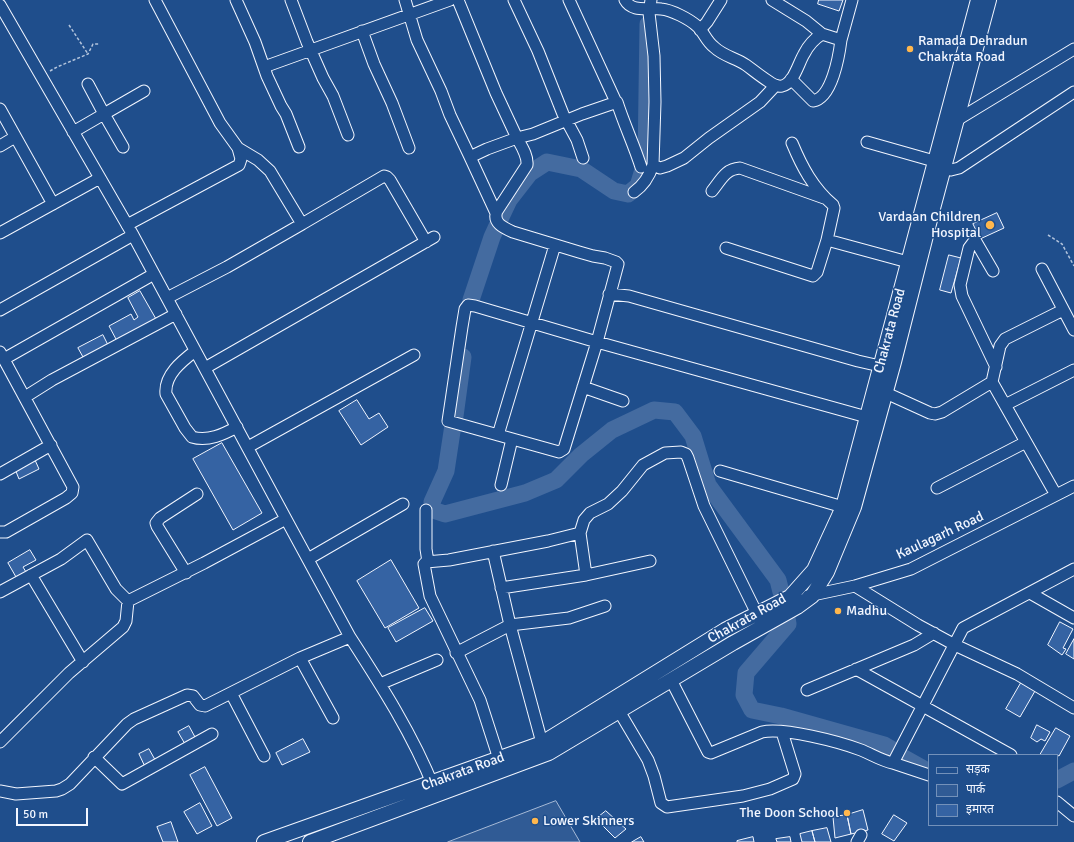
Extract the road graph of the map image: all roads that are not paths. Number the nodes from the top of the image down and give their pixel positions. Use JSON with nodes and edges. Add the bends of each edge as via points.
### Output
{"nodes":[{"id":1,"x":8,"y":0,"type":"edge"},
{"id":2,"x":155,"y":0,"type":"edge"},
{"id":3,"x":236,"y":0,"type":"edge"},
{"id":4,"x":291,"y":0,"type":"edge"},
{"id":5,"x":404,"y":0,"type":"edge"},
{"id":6,"x":450,"y":0,"type":"edge"},
{"id":7,"x":458,"y":0,"type":"edge"},
{"id":8,"x":514,"y":0,"type":"edge"},
{"id":9,"x":569,"y":0,"type":"edge"},
{"id":10,"x":625,"y":0,"type":"edge"},
{"id":11,"x":721,"y":0,"type":"edge"},
{"id":12,"x":772,"y":0,"type":"edge"},
{"id":13,"x":852,"y":0,"type":"edge"},
{"id":14,"x":978,"y":0,"type":"edge"},
{"id":15,"x":990,"y":0,"type":"edge"},
{"id":16,"x":0,"y":2,"type":"edge"},
{"id":17,"x":650,"y":4,"type":"edge"},
{"id":18,"x":0,"y":5,"type":"edge"},
{"id":19,"x":409,"y":14,"type":"junction"},
{"id":20,"x":700,"y":30,"type":"junction"},
{"id":21,"x":362,"y":32,"type":"junction"},
{"id":22,"x":822,"y":34,"type":"junction"},
{"id":23,"x":841,"y":40,"type":"junction"},
{"id":24,"x":1074,"y":49,"type":"edge"},
{"id":25,"x":310,"y":50,"type":"junction"},
{"id":26,"x":264,"y":67,"type":"junction"},
{"id":27,"x":791,"y":78,"type":"junction"},
{"id":28,"x":88,"y":84,"type":"dead end"},
{"id":29,"x":775,"y":86,"type":"junction"},
{"id":30,"x":144,"y":91,"type":"dead end"},
{"id":31,"x":1074,"y":92,"type":"edge"},
{"id":32,"x":616,"y":102,"type":"junction"},
{"id":33,"x":0,"y":109,"type":"edge"},
{"id":34,"x":104,"y":114,"type":"junction"},
{"id":35,"x":957,"y":120,"type":"junction"},
{"id":36,"x":566,"y":121,"type":"junction"},
{"id":37,"x":73,"y":132,"type":"junction"},
{"id":38,"x":348,"y":135,"type":"dead end"},
{"id":39,"x":15,"y":137,"type":"junction"},
{"id":40,"x":517,"y":138,"type":"junction"},
{"id":41,"x":867,"y":142,"type":"dead end"},
{"id":42,"x":792,"y":143,"type":"dead end"},
{"id":43,"x":0,"y":146,"type":"edge"},
{"id":44,"x":299,"y":147,"type":"dead end"},
{"id":45,"x":122,"y":148,"type":"dead end"},
{"id":46,"x":238,"y":148,"type":"junction"},
{"id":47,"x":409,"y":148,"type":"dead end"},
{"id":48,"x":470,"y":157,"type":"junction"},
{"id":49,"x":584,"y":158,"type":"dead end"},
{"id":50,"x":939,"y":164,"type":"junction"},
{"id":51,"x":653,"y":165,"type":"junction"},
{"id":52,"x":641,"y":167,"type":"dead end"},
{"id":53,"x":100,"y":178,"type":"junction"},
{"id":54,"x":712,"y":191,"type":"dead end"},
{"id":55,"x":634,"y":192,"type":"dead end"},
{"id":56,"x":826,"y":199,"type":"junction"},
{"id":57,"x":53,"y":204,"type":"junction"},
{"id":58,"x":496,"y":213,"type":"junction"},
{"id":59,"x":302,"y":224,"type":"junction"},
{"id":60,"x":127,"y":225,"type":"junction"},
{"id":61,"x":0,"y":233,"type":"edge"},
{"id":62,"x":133,"y":235,"type":"junction"},
{"id":63,"x":827,"y":240,"type":"junction"},
{"id":64,"x":555,"y":245,"type":"junction"},
{"id":65,"x":726,"y":248,"type":"dead end"},
{"id":66,"x":908,"y":262,"type":"junction"},
{"id":67,"x":1042,"y":269,"type":"dead end"},
{"id":68,"x":993,"y":272,"type":"dead end"},
{"id":69,"x":154,"y":274,"type":"junction"},
{"id":70,"x":609,"y":294,"type":"junction"},
{"id":71,"x":167,"y":298,"type":"junction"},
{"id":72,"x":0,"y":310,"type":"edge"},
{"id":73,"x":1063,"y":310,"type":"junction"},
{"id":74,"x":176,"y":314,"type":"junction"},
{"id":75,"x":531,"y":323,"type":"junction"},
{"id":76,"x":1074,"y":330,"type":"edge"},
{"id":77,"x":596,"y":342,"type":"junction"},
{"id":78,"x":195,"y":351,"type":"junction"},
{"id":79,"x":2,"y":355,"type":"edge"},
{"id":80,"x":414,"y":355,"type":"dead end"},
{"id":81,"x":880,"y":366,"type":"junction"},
{"id":82,"x":996,"y":367,"type":"junction"},
{"id":83,"x":205,"y":368,"type":"junction"},
{"id":84,"x":1074,"y":370,"type":"edge"},
{"id":85,"x":992,"y":382,"type":"junction"},
{"id":86,"x":583,"y":387,"type":"junction"},
{"id":87,"x":886,"y":393,"type":"junction"},
{"id":88,"x":25,"y":397,"type":"junction"},
{"id":89,"x":623,"y":401,"type":"dead end"},
{"id":90,"x":1005,"y":405,"type":"junction"},
{"id":91,"x":872,"y":419,"type":"junction"},
{"id":92,"x":237,"y":427,"type":"junction"},
{"id":93,"x":498,"y":435,"type":"junction"},
{"id":94,"x":512,"y":439,"type":"junction"},
{"id":95,"x":1026,"y":442,"type":"junction"},
{"id":96,"x":51,"y":445,"type":"junction"},
{"id":97,"x":248,"y":447,"type":"junction"},
{"id":98,"x":720,"y":471,"type":"dead end"},
{"id":99,"x":0,"y":474,"type":"edge"},
{"id":100,"x":501,"y":485,"type":"dead end"},
{"id":101,"x":1074,"y":486,"type":"edge"},
{"id":102,"x":937,"y":488,"type":"dead end"},
{"id":103,"x":197,"y":494,"type":"dead end"},
{"id":104,"x":1056,"y":495,"type":"junction"},
{"id":105,"x":403,"y":504,"type":"dead end"},
{"id":106,"x":843,"y":507,"type":"junction"},
{"id":107,"x":426,"y":510,"type":"dead end"},
{"id":108,"x":286,"y":519,"type":"junction"},
{"id":109,"x":0,"y":532,"type":"edge"},
{"id":110,"x":580,"y":533,"type":"junction"},
{"id":111,"x":493,"y":551,"type":"junction"},
{"id":112,"x":308,"y":559,"type":"junction"},
{"id":113,"x":650,"y":561,"type":"dead end"},
{"id":114,"x":428,"y":562,"type":"junction"},
{"id":115,"x":1074,"y":569,"type":"edge"},
{"id":116,"x":186,"y":573,"type":"junction"},
{"id":117,"x":31,"y":575,"type":"junction"},
{"id":118,"x":586,"y":575,"type":"junction"},
{"id":119,"x":854,"y":586,"type":"junction"},
{"id":120,"x":501,"y":588,"type":"junction"},
{"id":121,"x":0,"y":592,"type":"edge"},
{"id":122,"x":1030,"y":593,"type":"junction"},
{"id":123,"x":812,"y":596,"type":"junction"},
{"id":124,"x":790,"y":597,"type":"junction"},
{"id":125,"x":128,"y":601,"type":"junction"},
{"id":126,"x":605,"y":606,"type":"dead end"},
{"id":127,"x":1074,"y":618,"type":"edge"},
{"id":128,"x":760,"y":620,"type":"junction"},
{"id":129,"x":510,"y":625,"type":"junction"},
{"id":130,"x":934,"y":634,"type":"junction"},
{"id":131,"x":350,"y":637,"type":"junction"},
{"id":132,"x":955,"y":645,"type":"junction"},
{"id":133,"x":456,"y":652,"type":"junction"},
{"id":134,"x":300,"y":658,"type":"junction"},
{"id":135,"x":437,"y":660,"type":"dead end"},
{"id":136,"x":83,"y":662,"type":"junction"},
{"id":137,"x":856,"y":670,"type":"junction"},
{"id":138,"x":671,"y":680,"type":"junction"},
{"id":139,"x":380,"y":684,"type":"junction"},
{"id":140,"x":807,"y":690,"type":"dead end"},
{"id":141,"x":231,"y":692,"type":"junction"},
{"id":142,"x":922,"y":706,"type":"junction"},
{"id":143,"x":1074,"y":708,"type":"edge"},
{"id":144,"x":619,"y":711,"type":"junction"},
{"id":145,"x":333,"y":718,"type":"dead end"},
{"id":146,"x":782,"y":732,"type":"junction"},
{"id":147,"x":212,"y":734,"type":"dead end"},
{"id":148,"x":0,"y":742,"type":"edge"},
{"id":149,"x":542,"y":743,"type":"junction"},
{"id":150,"x":1009,"y":754,"type":"edge"},
{"id":151,"x":264,"y":756,"type":"dead end"},
{"id":152,"x":94,"y":757,"type":"junction"},
{"id":153,"x":499,"y":759,"type":"junction"},
{"id":154,"x":893,"y":763,"type":"junction"},
{"id":155,"x":928,"y":775,"type":"edge"},
{"id":156,"x":434,"y":789,"type":"junction"},
{"id":157,"x":0,"y":791,"type":"edge"},
{"id":158,"x":1058,"y":803,"type":"edge"},
{"id":159,"x":1074,"y":816,"type":"edge"},
{"id":160,"x":264,"y":842,"type":"edge"},
{"id":161,"x":310,"y":842,"type":"edge"}],
"edges":[{"from":1,"to":16,"type":"street"},
{"from":2,"to":46,"type":"street","via":[[220,123]]},
{"from":3,"to":26,"type":"street"},
{"from":4,"to":25,"type":"street"},
{"from":5,"to":19,"type":"street"},
{"from":6,"to":19,"type":"street"},
{"from":7,"to":40,"type":"street"},
{"from":8,"to":36,"type":"street"},
{"from":9,"to":32,"type":"street"},
{"from":10,"to":17,"type":"street","via":[[631,6],[645,9]]},
{"from":11,"to":20,"type":"street"},
{"from":12,"to":22,"type":"street"},
{"from":13,"to":23,"type":"street"},
{"from":14,"to":50,"type":"main road","name":"Chakrata Road"},
{"from":15,"to":35,"type":"main road","name":"Chakrata Road"},
{"from":17,"to":20,"type":"street","via":[[691,21]]},
{"from":17,"to":51,"type":"street","via":[[654,56]]},
{"from":18,"to":37,"type":"street"},
{"from":19,"to":21,"type":"street"},
{"from":19,"to":48,"type":"street","via":[[417,40]]},
{"from":20,"to":29,"type":"street","via":[[714,48],[746,65]]},
{"from":21,"to":25,"type":"street"},
{"from":21,"to":47,"type":"street"},
{"from":22,"to":23,"type":"street"},
{"from":22,"to":27,"type":"street","via":[[804,53]]},
{"from":23,"to":27,"type":"street","via":[[835,71],[826,92],[820,98],[813,101]]},
{"from":24,"to":35,"type":"street"},
{"from":25,"to":26,"type":"street"},
{"from":25,"to":38,"type":"street","via":[[333,96]]},
{"from":26,"to":44,"type":"street"},
{"from":27,"to":29,"type":"street","via":[[789,83]]},
{"from":28,"to":34,"type":"street"},
{"from":29,"to":51,"type":"street","via":[[760,102],[684,158],[660,168]]},
{"from":30,"to":34,"type":"street"},
{"from":31,"to":50,"type":"street","via":[[958,168],[951,170]]},
{"from":32,"to":36,"type":"street"},
{"from":32,"to":52,"type":"street","via":[[636,148]]},
{"from":33,"to":39,"type":"street"},
{"from":34,"to":37,"type":"street"},
{"from":34,"to":45,"type":"street"},
{"from":35,"to":50,"type":"main road","name":"Chakrata Road"},
{"from":36,"to":40,"type":"street"},
{"from":36,"to":49,"type":"street"},
{"from":37,"to":53,"type":"street"},
{"from":39,"to":43,"type":"street"},
{"from":39,"to":57,"type":"street"},
{"from":40,"to":48,"type":"street"},
{"from":40,"to":58,"type":"street","via":[[526,156],[527,165]]},
{"from":41,"to":50,"type":"street"},
{"from":42,"to":56,"type":"street","via":[[801,166]]},
{"from":46,"to":59,"type":"street","via":[[270,171]]},
{"from":46,"to":60,"type":"street","via":[[241,159],[239,165]]},
{"from":48,"to":58,"type":"street"},
{"from":50,"to":66,"type":"main road","name":"Chakrata Road"},
{"from":50,"to":87,"type":"main road","name":"Chakrata Road"},
{"from":51,"to":55,"type":"street","via":[[647,180]]},
{"from":53,"to":57,"type":"street"},
{"from":53,"to":60,"type":"street"},
{"from":54,"to":56,"type":"street","via":[[724,174],[732,168],[740,168]]},
{"from":56,"to":63,"type":"street","via":[[834,208]]},
{"from":57,"to":61,"type":"street"},
{"from":58,"to":64,"type":"street","via":[[496,219],[504,229]]},
{"from":59,"to":71,"type":"street"},
{"from":59,"to":83,"type":"street","via":[[384,176],[390,180],[430,240]]},
{"from":60,"to":62,"type":"street"},
{"from":62,"to":69,"type":"street"},
{"from":62,"to":72,"type":"street"},
{"from":63,"to":65,"type":"street","via":[[814,276]]},
{"from":63,"to":66,"type":"street"},
{"from":64,"to":70,"type":"street","via":[[617,263]]},
{"from":64,"to":75,"type":"street"},
{"from":66,"to":81,"type":"main road","name":"Chakrata Road"},
{"from":67,"to":73,"type":"street"},
{"from":68,"to":82,"type":"street","via":[[976,240],[970,248],[960,285],[962,296]]},
{"from":69,"to":71,"type":"street"},
{"from":69,"to":79,"type":"street"},
{"from":70,"to":77,"type":"street"},
{"from":70,"to":81,"type":"street","via":[[629,296]]},
{"from":71,"to":74,"type":"street"},
{"from":73,"to":76,"type":"street"},
{"from":73,"to":82,"type":"street","via":[[1005,339],[1000,346]]},
{"from":74,"to":78,"type":"street"},
{"from":74,"to":88,"type":"street"},
{"from":75,"to":77,"type":"street"},
{"from":75,"to":93,"type":"street"},
{"from":75,"to":93,"type":"street","via":[[475,306],[468,305],[465,309],[448,421]]},
{"from":77,"to":86,"type":"street"},
{"from":77,"to":91,"type":"street"},
{"from":78,"to":83,"type":"street"},
{"from":78,"to":92,"type":"street","via":[[170,375],[165,389],[166,394],[192,437],[204,439]]},
{"from":79,"to":88,"type":"street"},
{"from":80,"to":97,"type":"street"},
{"from":81,"to":91,"type":"main road","name":"Chakrata Road"},
{"from":82,"to":85,"type":"street"},
{"from":83,"to":92,"type":"street"},
{"from":84,"to":90,"type":"street"},
{"from":85,"to":87,"type":"street","via":[[935,414]]},
{"from":85,"to":90,"type":"street"},
{"from":86,"to":89,"type":"street"},
{"from":86,"to":94,"type":"street","via":[[562,451]]},
{"from":87,"to":91,"type":"main road","name":"Chakrata Road"},
{"from":88,"to":96,"type":"street"},
{"from":90,"to":95,"type":"street"},
{"from":91,"to":106,"type":"main road","name":"Chakrata Road"},
{"from":91,"to":123,"type":"main road","name":"Chakrata Road","via":[[854,507],[827,572]]},
{"from":92,"to":97,"type":"street"},
{"from":93,"to":94,"type":"street"},
{"from":94,"to":100,"type":"street"},
{"from":95,"to":102,"type":"street"},
{"from":95,"to":104,"type":"street"},
{"from":96,"to":99,"type":"street"},
{"from":96,"to":109,"type":"street","via":[[73,487],[72,494],[6,532]]},
{"from":97,"to":108,"type":"street"},
{"from":98,"to":106,"type":"street"},
{"from":101,"to":104,"type":"street","name":"Kaulagarh Road"},
{"from":103,"to":116,"type":"street","via":[[156,523]]},
{"from":104,"to":119,"type":"street","name":"Kaulagarh Road","via":[[911,569]]},
{"from":105,"to":112,"type":"street"},
{"from":106,"to":124,"type":"main road","name":"Chakrata Road","via":[[814,570]]},
{"from":107,"to":114,"type":"street"},
{"from":108,"to":112,"type":"street"},
{"from":108,"to":116,"type":"street"},
{"from":110,"to":111,"type":"street"},
{"from":110,"to":118,"type":"street"},
{"from":110,"to":128,"type":"street","via":[[584,520],[590,513],[608,504],[643,465],[666,453],[686,454],[704,506]]},
{"from":111,"to":114,"type":"street"},
{"from":111,"to":120,"type":"street"},
{"from":112,"to":131,"type":"street"},
{"from":113,"to":118,"type":"street"},
{"from":114,"to":133,"type":"street","via":[[424,564],[428,591]]},
{"from":115,"to":122,"type":"street"},
{"from":116,"to":125,"type":"street"},
{"from":117,"to":121,"type":"street"},
{"from":117,"to":125,"type":"street","via":[[87,540],[116,589]]},
{"from":117,"to":136,"type":"street"},
{"from":118,"to":120,"type":"street"},
{"from":119,"to":123,"type":"street","name":"Kaulagarh Road"},
{"from":119,"to":130,"type":"street"},
{"from":120,"to":129,"type":"street"},
{"from":122,"to":127,"type":"street"},
{"from":122,"to":132,"type":"street","via":[[963,628]]},
{"from":123,"to":124,"type":"street","name":"Kaulagarh Road"},
{"from":123,"to":128,"type":"main road","name":"Chakrata Road","via":[[797,607]]},
{"from":124,"to":128,"type":"main road","name":"Chakrata Road"},
{"from":125,"to":136,"type":"street","via":[[123,627]]},
{"from":126,"to":129,"type":"street","via":[[568,618]]},
{"from":128,"to":138,"type":"main road","name":"Chakrata Road"},
{"from":128,"to":149,"type":"main road","name":"Chakrata Road","via":[[725,630]]},
{"from":129,"to":133,"type":"street"},
{"from":129,"to":149,"type":"street"},
{"from":130,"to":132,"type":"street"},
{"from":130,"to":137,"type":"street"},
{"from":131,"to":134,"type":"street"},
{"from":131,"to":139,"type":"street"},
{"from":132,"to":142,"type":"street"},
{"from":132,"to":143,"type":"street","via":[[1017,674]]},
{"from":133,"to":153,"type":"street","via":[[480,700]]},
{"from":134,"to":141,"type":"street"},
{"from":134,"to":145,"type":"street"},
{"from":135,"to":139,"type":"street"},
{"from":136,"to":148,"type":"street"},
{"from":137,"to":140,"type":"street"},
{"from":137,"to":142,"type":"street"},
{"from":138,"to":144,"type":"main road","name":"Chakrata Road"},
{"from":138,"to":146,"type":"street","via":[[708,752],[769,730]]},
{"from":139,"to":156,"type":"street","via":[[420,757]]},
{"from":141,"to":151,"type":"street"},
{"from":141,"to":152,"type":"street","via":[[205,706],[187,695],[134,720]]},
{"from":142,"to":150,"type":"street"},
{"from":142,"to":154,"type":"street"},
{"from":144,"to":146,"type":"street","via":[[648,760],[661,803],[668,807],[743,796],[793,780],[795,774]]},
{"from":144,"to":156,"type":"main road","name":"Chakrata Road","via":[[549,753]]},
{"from":146,"to":154,"type":"street","via":[[834,742]]},
{"from":147,"to":152,"type":"street","via":[[122,784]]},
{"from":149,"to":153,"type":"main road","name":"Chakrata Road"},
{"from":152,"to":157,"type":"street","via":[[70,784],[62,789],[16,794]]},
{"from":153,"to":156,"type":"main road","name":"Chakrata Road"},
{"from":154,"to":155,"type":"street"},
{"from":156,"to":160,"type":"main road","name":"Chakrata Road"},
{"from":156,"to":161,"type":"main road","name":"Chakrata Road"},
{"from":158,"to":159,"type":"street"}]}
